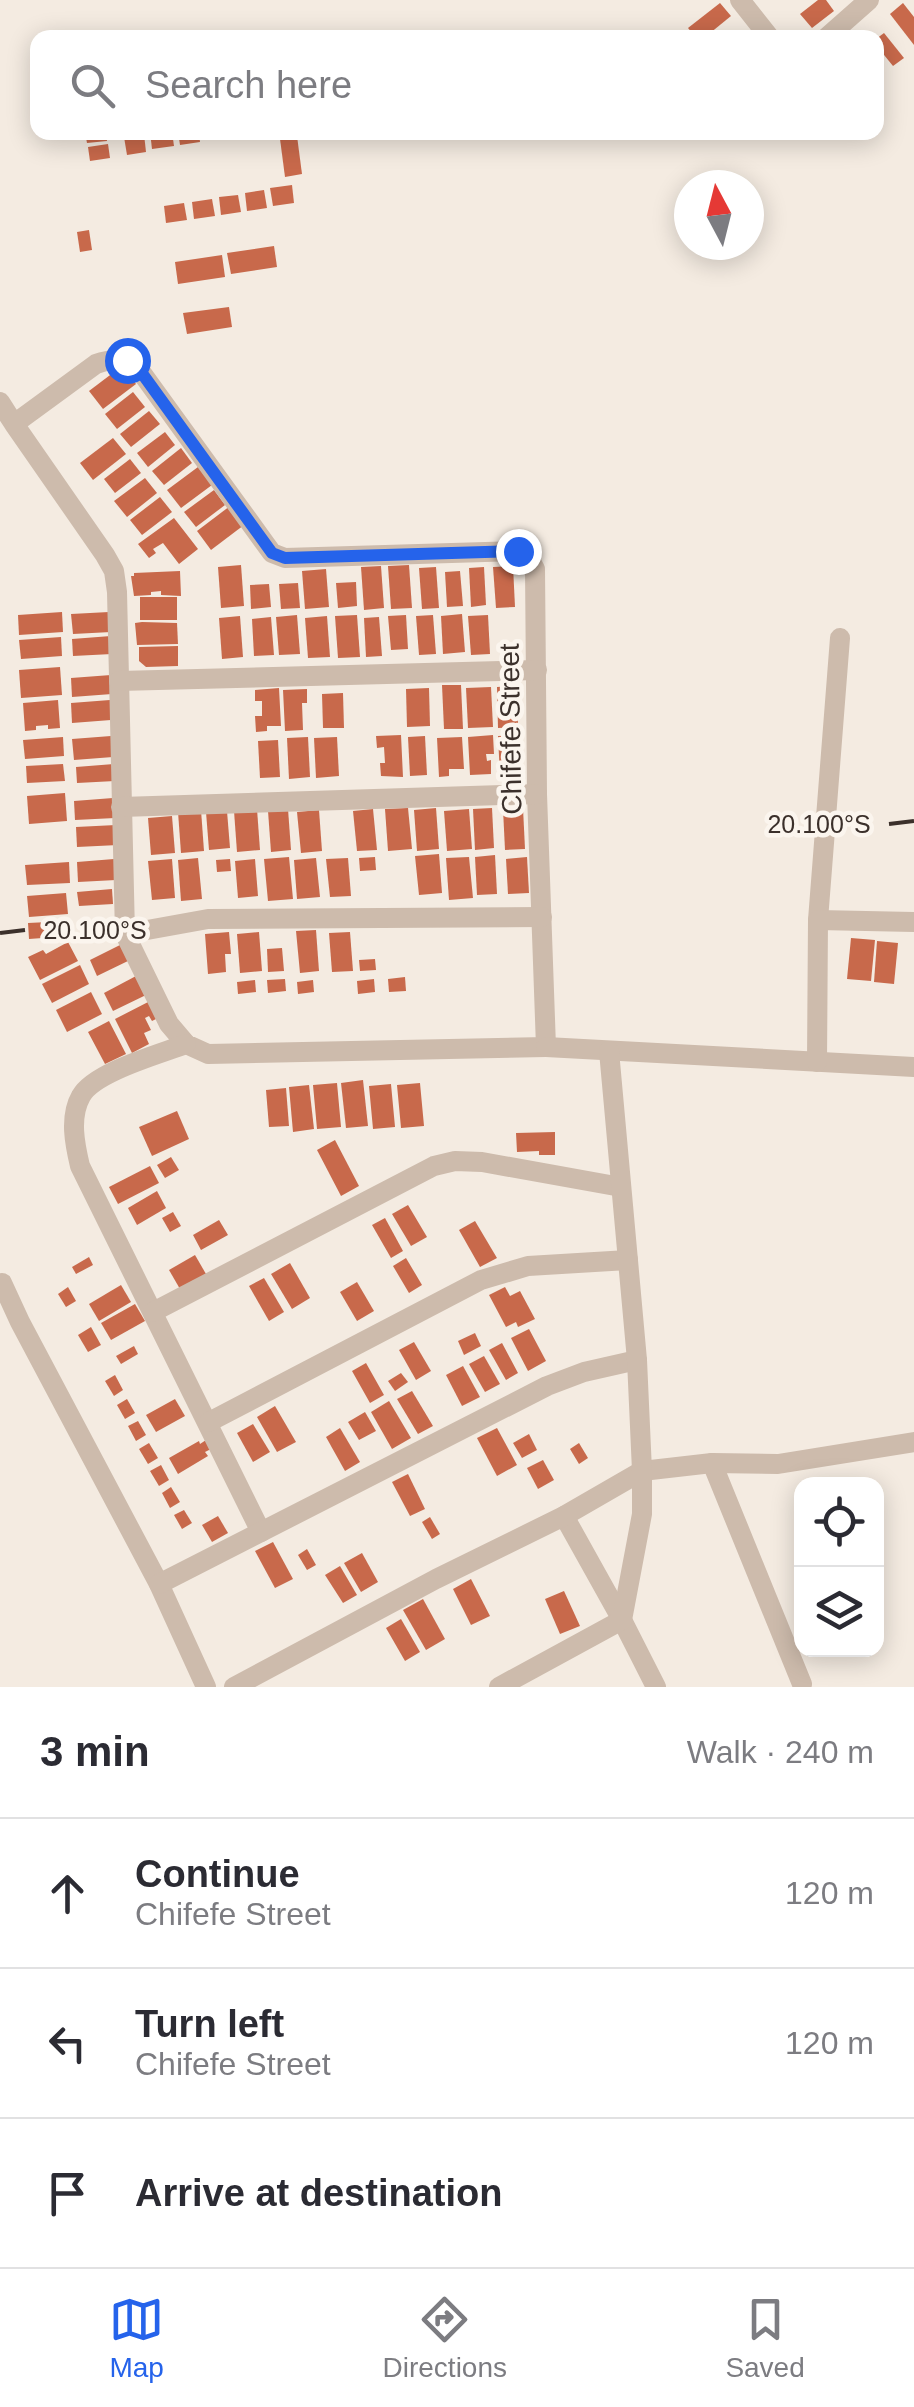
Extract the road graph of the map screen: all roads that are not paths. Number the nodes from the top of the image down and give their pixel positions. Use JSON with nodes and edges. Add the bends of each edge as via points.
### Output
{"nodes":[{"id":1,"x":740,"y":0,"type":"edge"},
{"id":2,"x":869,"y":0,"type":"edge"},
{"id":3,"x":764,"y":30,"type":"edge"},
{"id":4,"x":835,"y":30,"type":"edge"},
{"id":5,"x":0,"y":402,"type":"edge"},
{"id":6,"x":14,"y":424,"type":"junction"},
{"id":7,"x":840,"y":638,"type":"dead end"},
{"id":8,"x":537,"y":670,"type":"junction"},
{"id":9,"x":119,"y":681,"type":"junction"},
{"id":10,"x":537,"y":794,"type":"junction"},
{"id":11,"x":121,"y":806,"type":"junction"},
{"id":12,"x":542,"y":917,"type":"junction"},
{"id":13,"x":818,"y":920,"type":"junction"},
{"id":14,"x":914,"y":922,"type":"edge"},
{"id":15,"x":125,"y":934,"type":"junction"},
{"id":16,"x":186,"y":1044,"type":"junction"},
{"id":17,"x":546,"y":1047,"type":"junction"},
{"id":18,"x":609,"y":1051,"type":"junction"},
{"id":19,"x":817,"y":1062,"type":"junction"},
{"id":20,"x":914,"y":1067,"type":"edge"},
{"id":21,"x":621,"y":1187,"type":"junction"},
{"id":22,"x":628,"y":1260,"type":"junction"},
{"id":23,"x":2,"y":1283,"type":"edge"},
{"id":24,"x":153,"y":1312,"type":"junction"},
{"id":25,"x":637,"y":1360,"type":"junction"},
{"id":26,"x":209,"y":1422,"type":"junction"},
{"id":27,"x":914,"y":1442,"type":"edge"},
{"id":28,"x":712,"y":1462,"type":"junction"},
{"id":29,"x":642,"y":1471,"type":"junction"},
{"id":30,"x":564,"y":1516,"type":"junction"},
{"id":31,"x":261,"y":1532,"type":"junction"},
{"id":32,"x":160,"y":1584,"type":"junction"},
{"id":33,"x":622,"y":1620,"type":"junction"},
{"id":34,"x":802,"y":1684,"type":"dead end"},
{"id":35,"x":206,"y":1687,"type":"edge"},
{"id":36,"x":234,"y":1687,"type":"edge"},
{"id":37,"x":499,"y":1687,"type":"edge"},
{"id":38,"x":656,"y":1687,"type":"edge"}],
"edges":[{"from":1,"to":3,"type":"street"},
{"from":2,"to":4,"type":"street"},
{"from":5,"to":6,"type":"street"},
{"from":6,"to":8,"type":"street","name":"Chifefe Street","via":[[96,364],[127,360],[272,553],[285,558],[518,551],[529,558],[535,569]]},
{"from":6,"to":9,"type":"street","via":[[114,571]]},
{"from":7,"to":13,"type":"street"},
{"from":8,"to":9,"type":"street"},
{"from":8,"to":10,"type":"street","name":"Chifefe Street"},
{"from":9,"to":11,"type":"street"},
{"from":10,"to":11,"type":"street"},
{"from":10,"to":12,"type":"street","name":"Chifefe Street"},
{"from":11,"to":15,"type":"street"},
{"from":12,"to":15,"type":"street","via":[[208,919]]},
{"from":12,"to":17,"type":"street","name":"Chifefe Street"},
{"from":13,"to":14,"type":"street"},
{"from":13,"to":19,"type":"street"},
{"from":15,"to":16,"type":"street","via":[[168,1024]]},
{"from":16,"to":17,"type":"street","via":[[208,1054]]},
{"from":16,"to":24,"type":"street","via":[[99,1077],[81,1096],[76,1117],[80,1166]]},
{"from":17,"to":18,"type":"street"},
{"from":18,"to":19,"type":"street"},
{"from":18,"to":21,"type":"street"},
{"from":19,"to":20,"type":"street"},
{"from":21,"to":22,"type":"street"},
{"from":21,"to":24,"type":"street","via":[[482,1162],[434,1166]]},
{"from":22,"to":25,"type":"street"},
{"from":22,"to":26,"type":"street","via":[[528,1266],[480,1280]]},
{"from":23,"to":32,"type":"street"},
{"from":24,"to":26,"type":"street"},
{"from":25,"to":29,"type":"street"},
{"from":25,"to":31,"type":"street","via":[[547,1386]]},
{"from":26,"to":31,"type":"street"},
{"from":27,"to":28,"type":"street","via":[[778,1464]]},
{"from":28,"to":29,"type":"street"},
{"from":28,"to":34,"type":"street"},
{"from":29,"to":30,"type":"street"},
{"from":29,"to":33,"type":"street","via":[[642,1514]]},
{"from":30,"to":33,"type":"street"},
{"from":30,"to":36,"type":"street"},
{"from":31,"to":32,"type":"street"},
{"from":32,"to":35,"type":"street"},
{"from":33,"to":37,"type":"street"},
{"from":33,"to":38,"type":"street"}]}
